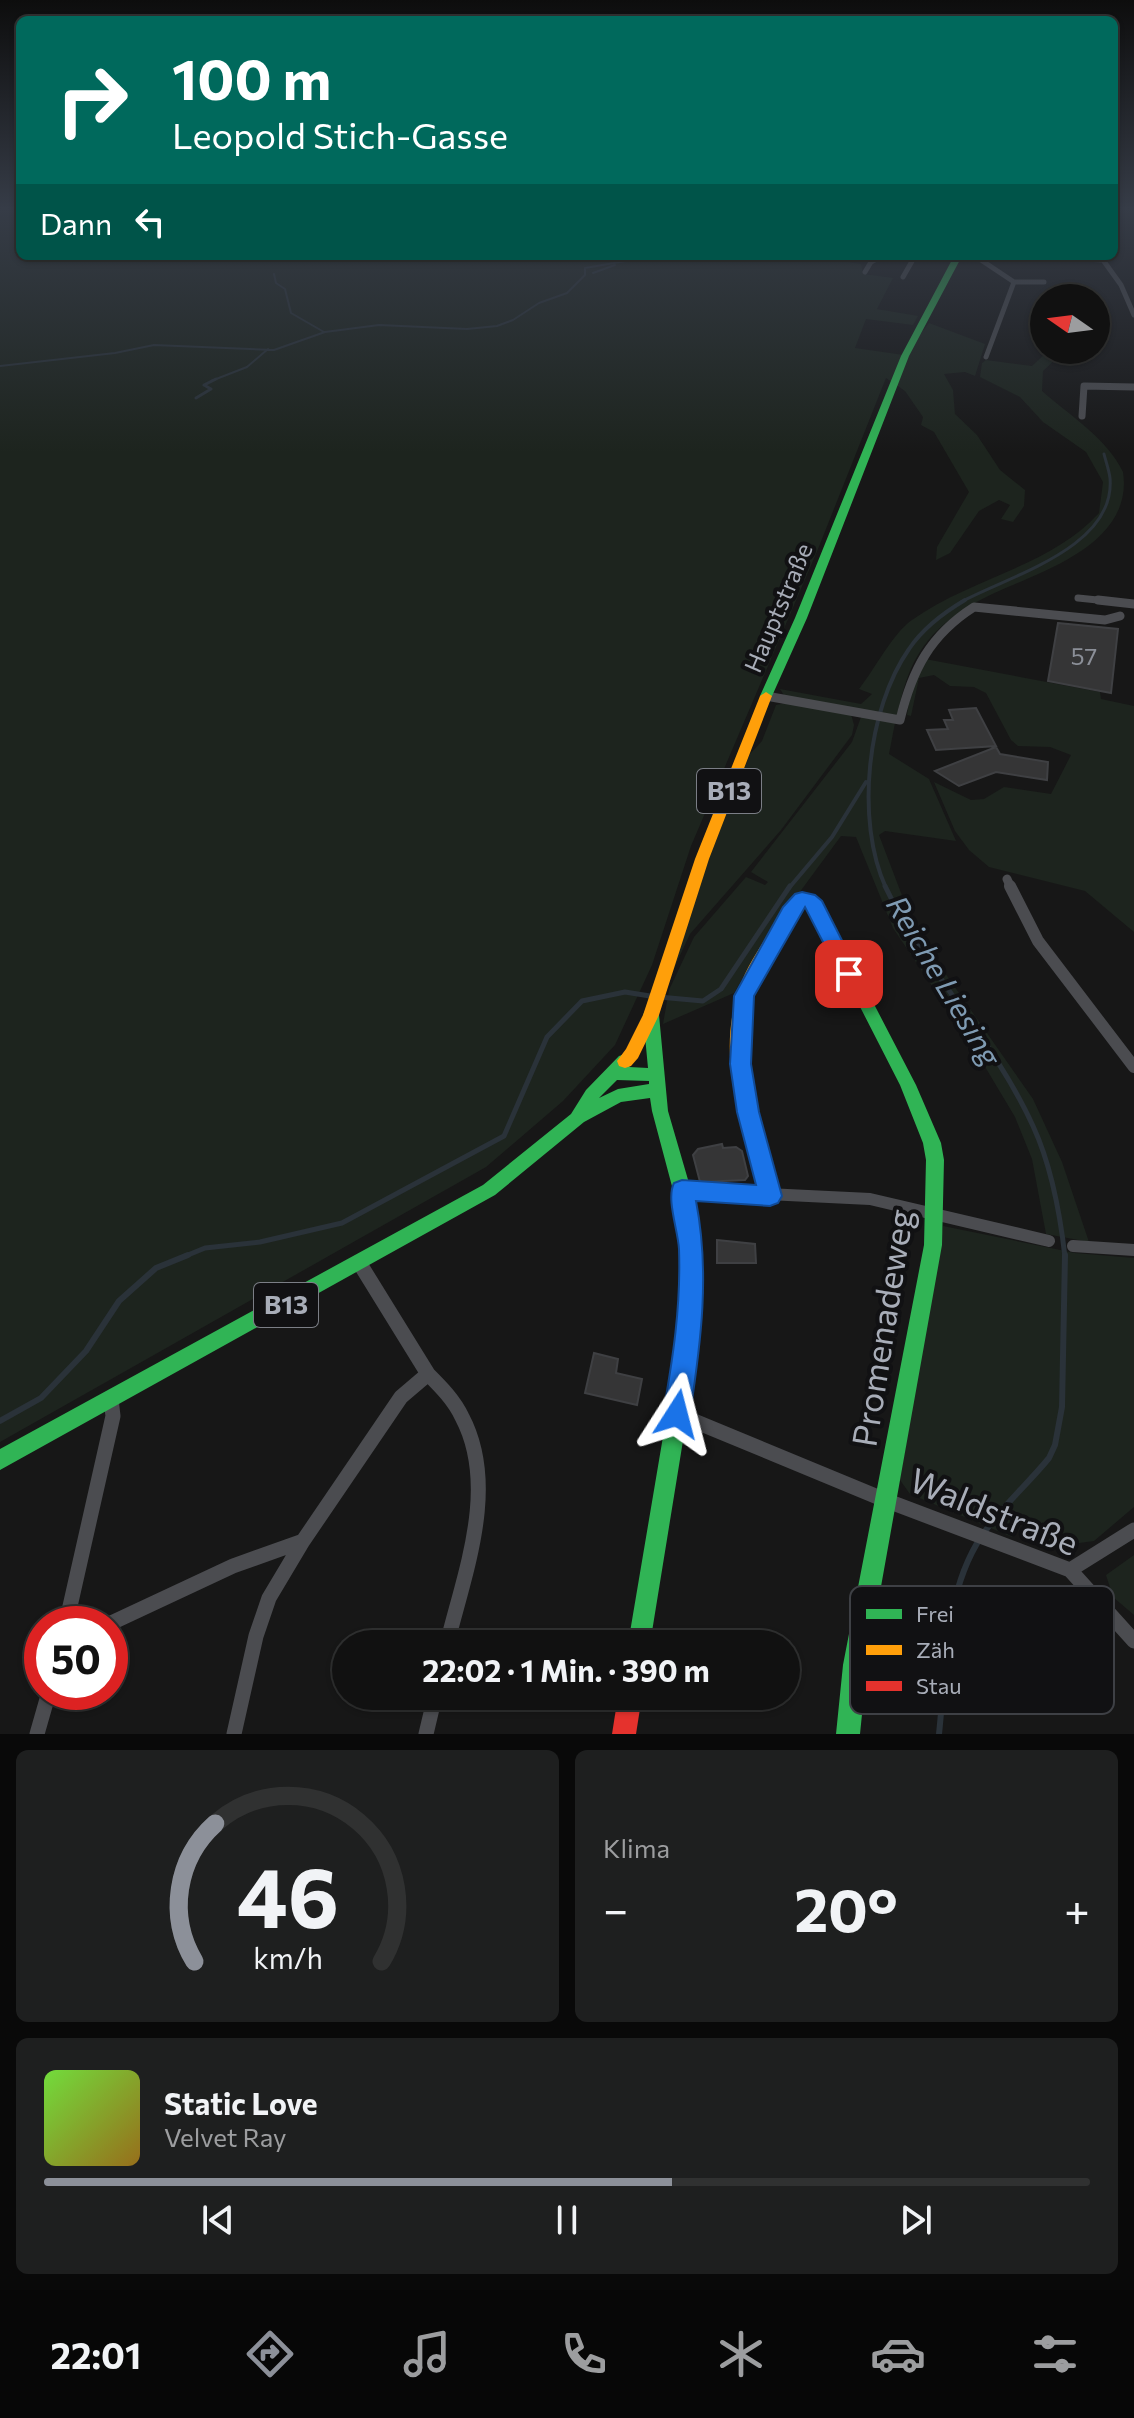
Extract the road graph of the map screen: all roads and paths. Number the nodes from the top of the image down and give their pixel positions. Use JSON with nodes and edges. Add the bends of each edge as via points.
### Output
{"nodes":[{"id":1,"x":939,"y":291,"type":"edge"},
{"id":2,"x":1011,"y":291,"type":"edge"},
{"id":3,"x":1122,"y":291,"type":"edge"},
{"id":4,"x":1134,"y":315,"type":"edge"},
{"id":5,"x":986,"y":357,"type":"dead end"},
{"id":6,"x":1134,"y":387,"type":"edge"},
{"id":7,"x":1082,"y":416,"type":"dead end"},
{"id":8,"x":1078,"y":598,"type":"dead end"},
{"id":9,"x":1134,"y":604,"type":"edge"},
{"id":10,"x":1120,"y":616,"type":"dead end"},
{"id":11,"x":766,"y":696,"type":"junction"},
{"id":12,"x":1007,"y":879,"type":"dead end"},
{"id":13,"x":651,"y":1014,"type":"junction"},
{"id":14,"x":1134,"y":1067,"type":"edge"},
{"id":15,"x":616,"y":1073,"type":"junction"},
{"id":16,"x":656,"y":1082,"type":"junction"},
{"id":17,"x":577,"y":1119,"type":"junction"},
{"id":18,"x":682,"y":1190,"type":"junction"},
{"id":19,"x":770,"y":1196,"type":"junction"},
{"id":20,"x":934,"y":1215,"type":"junction"},
{"id":21,"x":1049,"y":1241,"type":"dead end"},
{"id":22,"x":1073,"y":1246,"type":"dead end"},
{"id":23,"x":1134,"y":1250,"type":"edge"},
{"id":24,"x":360,"y":1264,"type":"junction"},
{"id":25,"x":428,"y":1374,"type":"junction"},
{"id":26,"x":111,"y":1399,"type":"junction"},
{"id":27,"x":677,"y":1414,"type":"junction"},
{"id":28,"x":0,"y":1460,"type":"edge"},
{"id":29,"x":885,"y":1500,"type":"junction"},
{"id":30,"x":1134,"y":1530,"type":"edge"},
{"id":31,"x":303,"y":1541,"type":"junction"},
{"id":32,"x":1070,"y":1570,"type":"junction"},
{"id":33,"x":869,"y":1586,"type":"edge"},
{"id":34,"x":1085,"y":1586,"type":"edge"},
{"id":35,"x":70,"y":1606,"type":"edge"},
{"id":36,"x":128,"y":1615,"type":"edge"},
{"id":37,"x":1114,"y":1616,"type":"edge"},
{"id":38,"x":450,"y":1630,"type":"edge"},
{"id":39,"x":641,"y":1630,"type":"edge"},
{"id":40,"x":1134,"y":1641,"type":"edge"},
{"id":41,"x":44,"y":1710,"type":"edge"},
{"id":42,"x":432,"y":1710,"type":"edge"},
{"id":43,"x":628,"y":1710,"type":"edge"},
{"id":44,"x":850,"y":1714,"type":"edge"},
{"id":45,"x":37,"y":1734,"type":"edge"},
{"id":46,"x":234,"y":1734,"type":"edge"},
{"id":47,"x":426,"y":1734,"type":"edge"},
{"id":48,"x":624,"y":1734,"type":"edge"},
{"id":49,"x":848,"y":1734,"type":"edge"}],
"edges":[{"from":1,"to":11,"type":"main road","name":"Hauptstraße","number":"B13","via":[[905,356]]},
{"from":2,"to":5,"type":"street"},
{"from":3,"to":4,"type":"street"},
{"from":6,"to":7,"type":"street","via":[[1084,386]]},
{"from":8,"to":9,"type":"street"},
{"from":10,"to":11,"type":"street","via":[[1105,620],[974,607],[925,650],[909,680],[900,720]]},
{"from":11,"to":13,"type":"main road","name":"Hauptstraße","number":"B13","via":[[702,859]]},
{"from":12,"to":14,"type":"street","via":[[1038,941]]},
{"from":13,"to":15,"type":"main road","number":"B13"},
{"from":13,"to":16,"type":"main road"},
{"from":15,"to":16,"type":"main road"},
{"from":15,"to":17,"type":"main road","number":"B13","via":[[592,1095]]},
{"from":16,"to":17,"type":"main road"},
{"from":16,"to":18,"type":"main road"},
{"from":17,"to":24,"type":"main road","number":"B13","via":[[489,1190]]},
{"from":18,"to":19,"type":"street"},
{"from":18,"to":27,"type":"main road","via":[[693,1298]]},
{"from":19,"to":20,"type":"street","via":[[870,1199]]},
{"from":19,"to":20,"type":"main road","name":"Promenadeweg","via":[[748,1112],[741,1012],[751,979],[802,898],[816,906],[920,1111],[935,1160]]},
{"from":20,"to":21,"type":"street"},
{"from":20,"to":29,"type":"main road","name":"Promenadeweg","via":[[933,1245]]},
{"from":22,"to":23,"type":"street"},
{"from":24,"to":25,"type":"street"},
{"from":24,"to":26,"type":"main road","number":"B13"},
{"from":25,"to":31,"type":"street","via":[[401,1397]]},
{"from":25,"to":38,"type":"street","via":[[465,1421],[476,1454],[475,1521]]},
{"from":26,"to":28,"type":"main road","number":"B13"},
{"from":26,"to":35,"type":"street","via":[[113,1416]]},
{"from":27,"to":29,"type":"street","name":"Waldstraße"},
{"from":27,"to":39,"type":"main road"},
{"from":29,"to":32,"type":"street","name":"Waldstraße"},
{"from":29,"to":33,"type":"main road","name":"Promenadeweg"},
{"from":30,"to":32,"type":"street"},
{"from":31,"to":36,"type":"street","via":[[233,1566]]},
{"from":31,"to":46,"type":"street","via":[[269,1598]]},
{"from":32,"to":34,"type":"street","name":"Waldstraße"},
{"from":37,"to":40,"type":"street","name":"Waldstraße"},
{"from":41,"to":45,"type":"street"},
{"from":42,"to":47,"type":"street"},
{"from":43,"to":48,"type":"main road"},
{"from":44,"to":49,"type":"main road","name":"Promenadeweg"}]}
